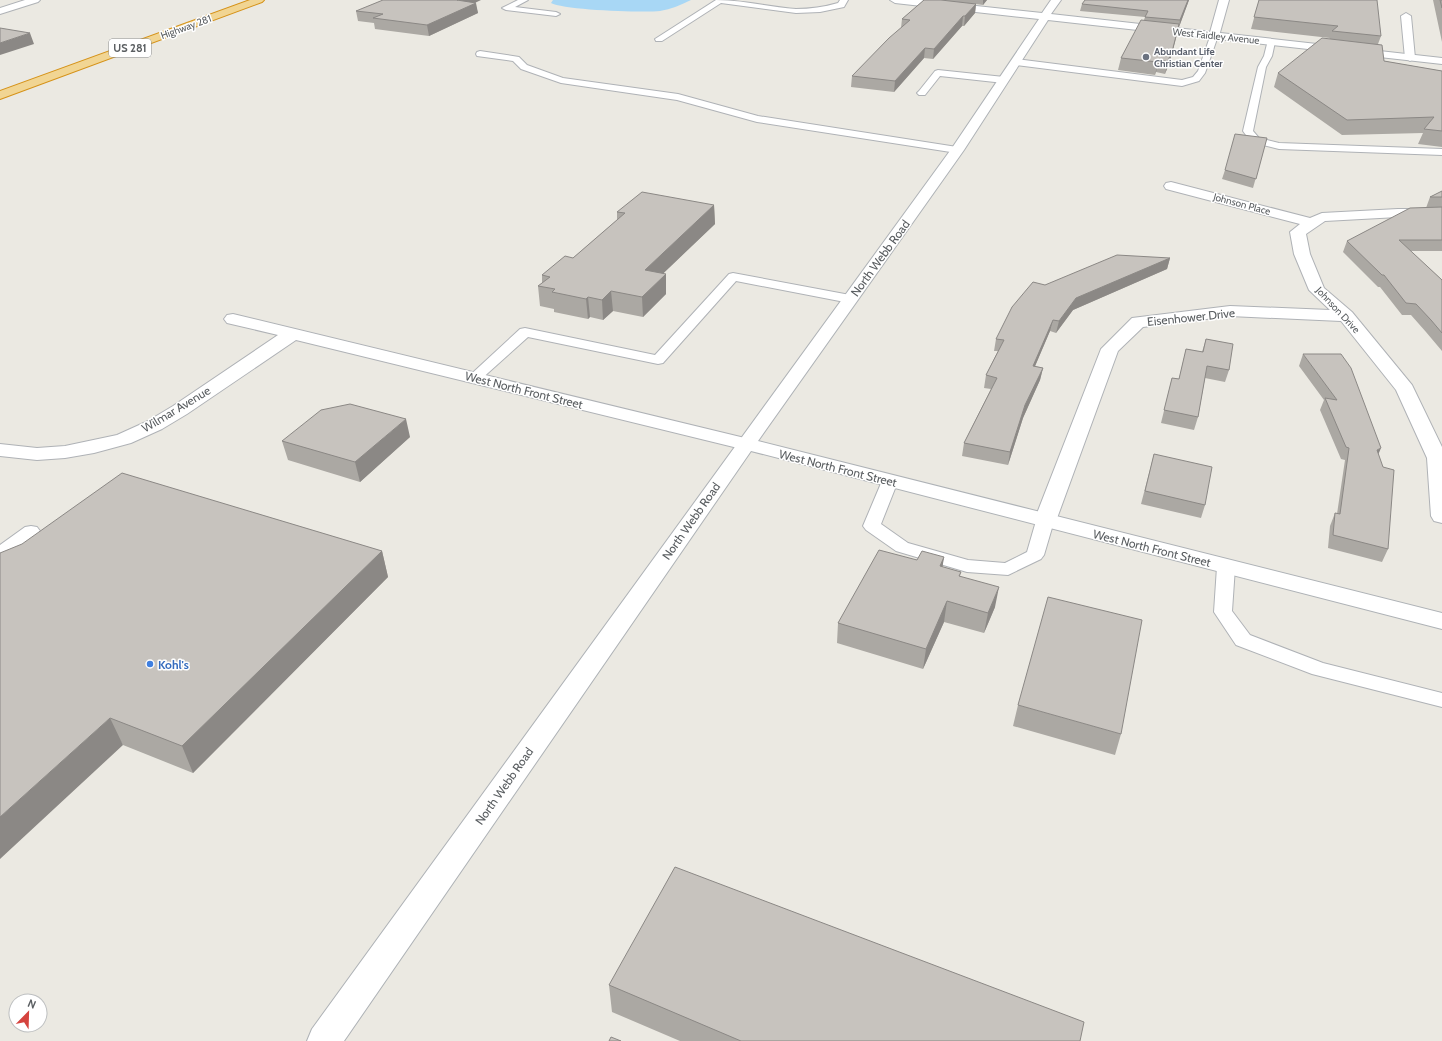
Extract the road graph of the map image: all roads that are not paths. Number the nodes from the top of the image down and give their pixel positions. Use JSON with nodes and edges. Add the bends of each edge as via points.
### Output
{"nodes":[{"id":1,"x":35,"y":0,"type":"edge"},
{"id":2,"x":234,"y":0,"type":"edge"},
{"id":3,"x":259,"y":0,"type":"edge"},
{"id":4,"x":524,"y":0,"type":"edge"},
{"id":5,"x":844,"y":0,"type":"edge"},
{"id":6,"x":895,"y":0,"type":"edge"},
{"id":7,"x":1224,"y":0,"type":"edge"},
{"id":8,"x":720,"y":1,"type":"edge"},
{"id":9,"x":1051,"y":8,"type":"edge"},
{"id":10,"x":0,"y":11,"type":"edge"},
{"id":11,"x":556,"y":14,"type":"dead end"},
{"id":12,"x":1406,"y":16,"type":"dead end"},
{"id":13,"x":1214,"y":36,"type":"junction"},
{"id":14,"x":659,"y":39,"type":"dead end"},
{"id":15,"x":1271,"y":42,"type":"junction"},
{"id":16,"x":480,"y":54,"type":"dead end"},
{"id":17,"x":1410,"y":58,"type":"junction"},
{"id":18,"x":1442,"y":61,"type":"edge"},
{"id":19,"x":1016,"y":62,"type":"junction"},
{"id":20,"x":1004,"y":80,"type":"junction"},
{"id":21,"x":0,"y":84,"type":"edge"},
{"id":22,"x":922,"y":93,"type":"dead end"},
{"id":23,"x":0,"y":95,"type":"edge"},
{"id":24,"x":957,"y":150,"type":"junction"},
{"id":25,"x":1442,"y":152,"type":"edge"},
{"id":26,"x":1171,"y":186,"type":"dead end"},
{"id":27,"x":1442,"y":213,"type":"edge"},
{"id":28,"x":1313,"y":222,"type":"junction"},
{"id":29,"x":850,"y":299,"type":"junction"},
{"id":30,"x":1346,"y":316,"type":"junction"},
{"id":31,"x":233,"y":319,"type":"dead end"},
{"id":32,"x":292,"y":334,"type":"junction"},
{"id":33,"x":474,"y":378,"type":"junction"},
{"id":34,"x":746,"y":444,"type":"junction"},
{"id":35,"x":0,"y":450,"type":"edge"},
{"id":36,"x":890,"y":481,"type":"junction"},
{"id":37,"x":1442,"y":516,"type":"edge"},
{"id":38,"x":1045,"y":521,"type":"junction"},
{"id":39,"x":31,"y":531,"type":"dead end"},
{"id":40,"x":0,"y":553,"type":"edge"},
{"id":41,"x":1226,"y":567,"type":"junction"},
{"id":42,"x":1442,"y":621,"type":"edge"},
{"id":43,"x":1442,"y":700,"type":"edge"},
{"id":44,"x":324,"y":1041,"type":"edge"}],
"edges":[{"from":1,"to":10,"type":"street"},
{"from":2,"to":21,"type":"highway","name":"Highway 281","number":"US 281"},
{"from":3,"to":23,"type":"highway","name":"Highway 281","number":"US 281"},
{"from":4,"to":11,"type":"lane","via":[[506,8]]},
{"from":5,"to":8,"type":"lane","via":[[841,5],[820,10],[796,11]]},
{"from":6,"to":9,"type":"street","name":"West Faidley Avenue"},
{"from":7,"to":13,"type":"street"},
{"from":8,"to":14,"type":"lane"},
{"from":9,"to":13,"type":"street","name":"West Faidley Avenue"},
{"from":9,"to":19,"type":"street","name":"North Webb Road"},
{"from":12,"to":17,"type":"street"},
{"from":13,"to":15,"type":"street","name":"West Faidley Avenue"},
{"from":13,"to":19,"type":"lane","via":[[1202,71],[1196,79],[1182,83]]},
{"from":15,"to":17,"type":"street","name":"West Faidley Avenue"},
{"from":15,"to":25,"type":"lane","via":[[1262,68],[1248,131],[1255,140],[1279,146]]},
{"from":16,"to":24,"type":"lane","via":[[516,59],[524,67],[562,80],[678,96],[757,119]]},
{"from":17,"to":18,"type":"street","name":"West Faidley Avenue"},
{"from":19,"to":20,"type":"street","name":"North Webb Road"},
{"from":20,"to":22,"type":"lane","via":[[938,73]]},
{"from":20,"to":24,"type":"street","name":"North Webb Road"},
{"from":24,"to":29,"type":"street","name":"North Webb Road"},
{"from":26,"to":28,"type":"street","name":"Johnson Place"},
{"from":27,"to":28,"type":"street","name":"Johnson Drive","via":[[1322,217]]},
{"from":28,"to":30,"type":"street","name":"Johnson Drive","via":[[1298,232],[1302,254],[1317,290]]},
{"from":29,"to":33,"type":"lane","via":[[734,277],[658,360],[525,332]]},
{"from":29,"to":34,"type":"street","name":"North Webb Road"},
{"from":30,"to":37,"type":"street","name":"Johnson Drive","via":[[1405,389],[1437,458]]},
{"from":30,"to":38,"type":"street","name":"Eisenhower Drive","via":[[1230,311],[1138,322],[1110,349]]},
{"from":31,"to":32,"type":"street","name":"West North Front Street"},
{"from":32,"to":33,"type":"street","name":"West North Front Street"},
{"from":32,"to":35,"type":"street","name":"Wilmar Avenue","via":[[180,410],[124,439],[65,452],[37,454]]},
{"from":33,"to":34,"type":"street","name":"West North Front Street"},
{"from":34,"to":36,"type":"street","name":"West North Front Street"},
{"from":34,"to":44,"type":"street","name":"North Webb Road"},
{"from":36,"to":38,"type":"street","name":"West North Front Street"},
{"from":36,"to":38,"type":"lane","via":[[872,526],[902,547],[967,566],[1008,569],[1035,555]]},
{"from":38,"to":41,"type":"street","name":"West North Front Street"},
{"from":39,"to":40,"type":"lane"},
{"from":41,"to":42,"type":"street","name":"West North Front Street"},
{"from":41,"to":43,"type":"lane","via":[[1223,612],[1243,640],[1319,668]]}]}
